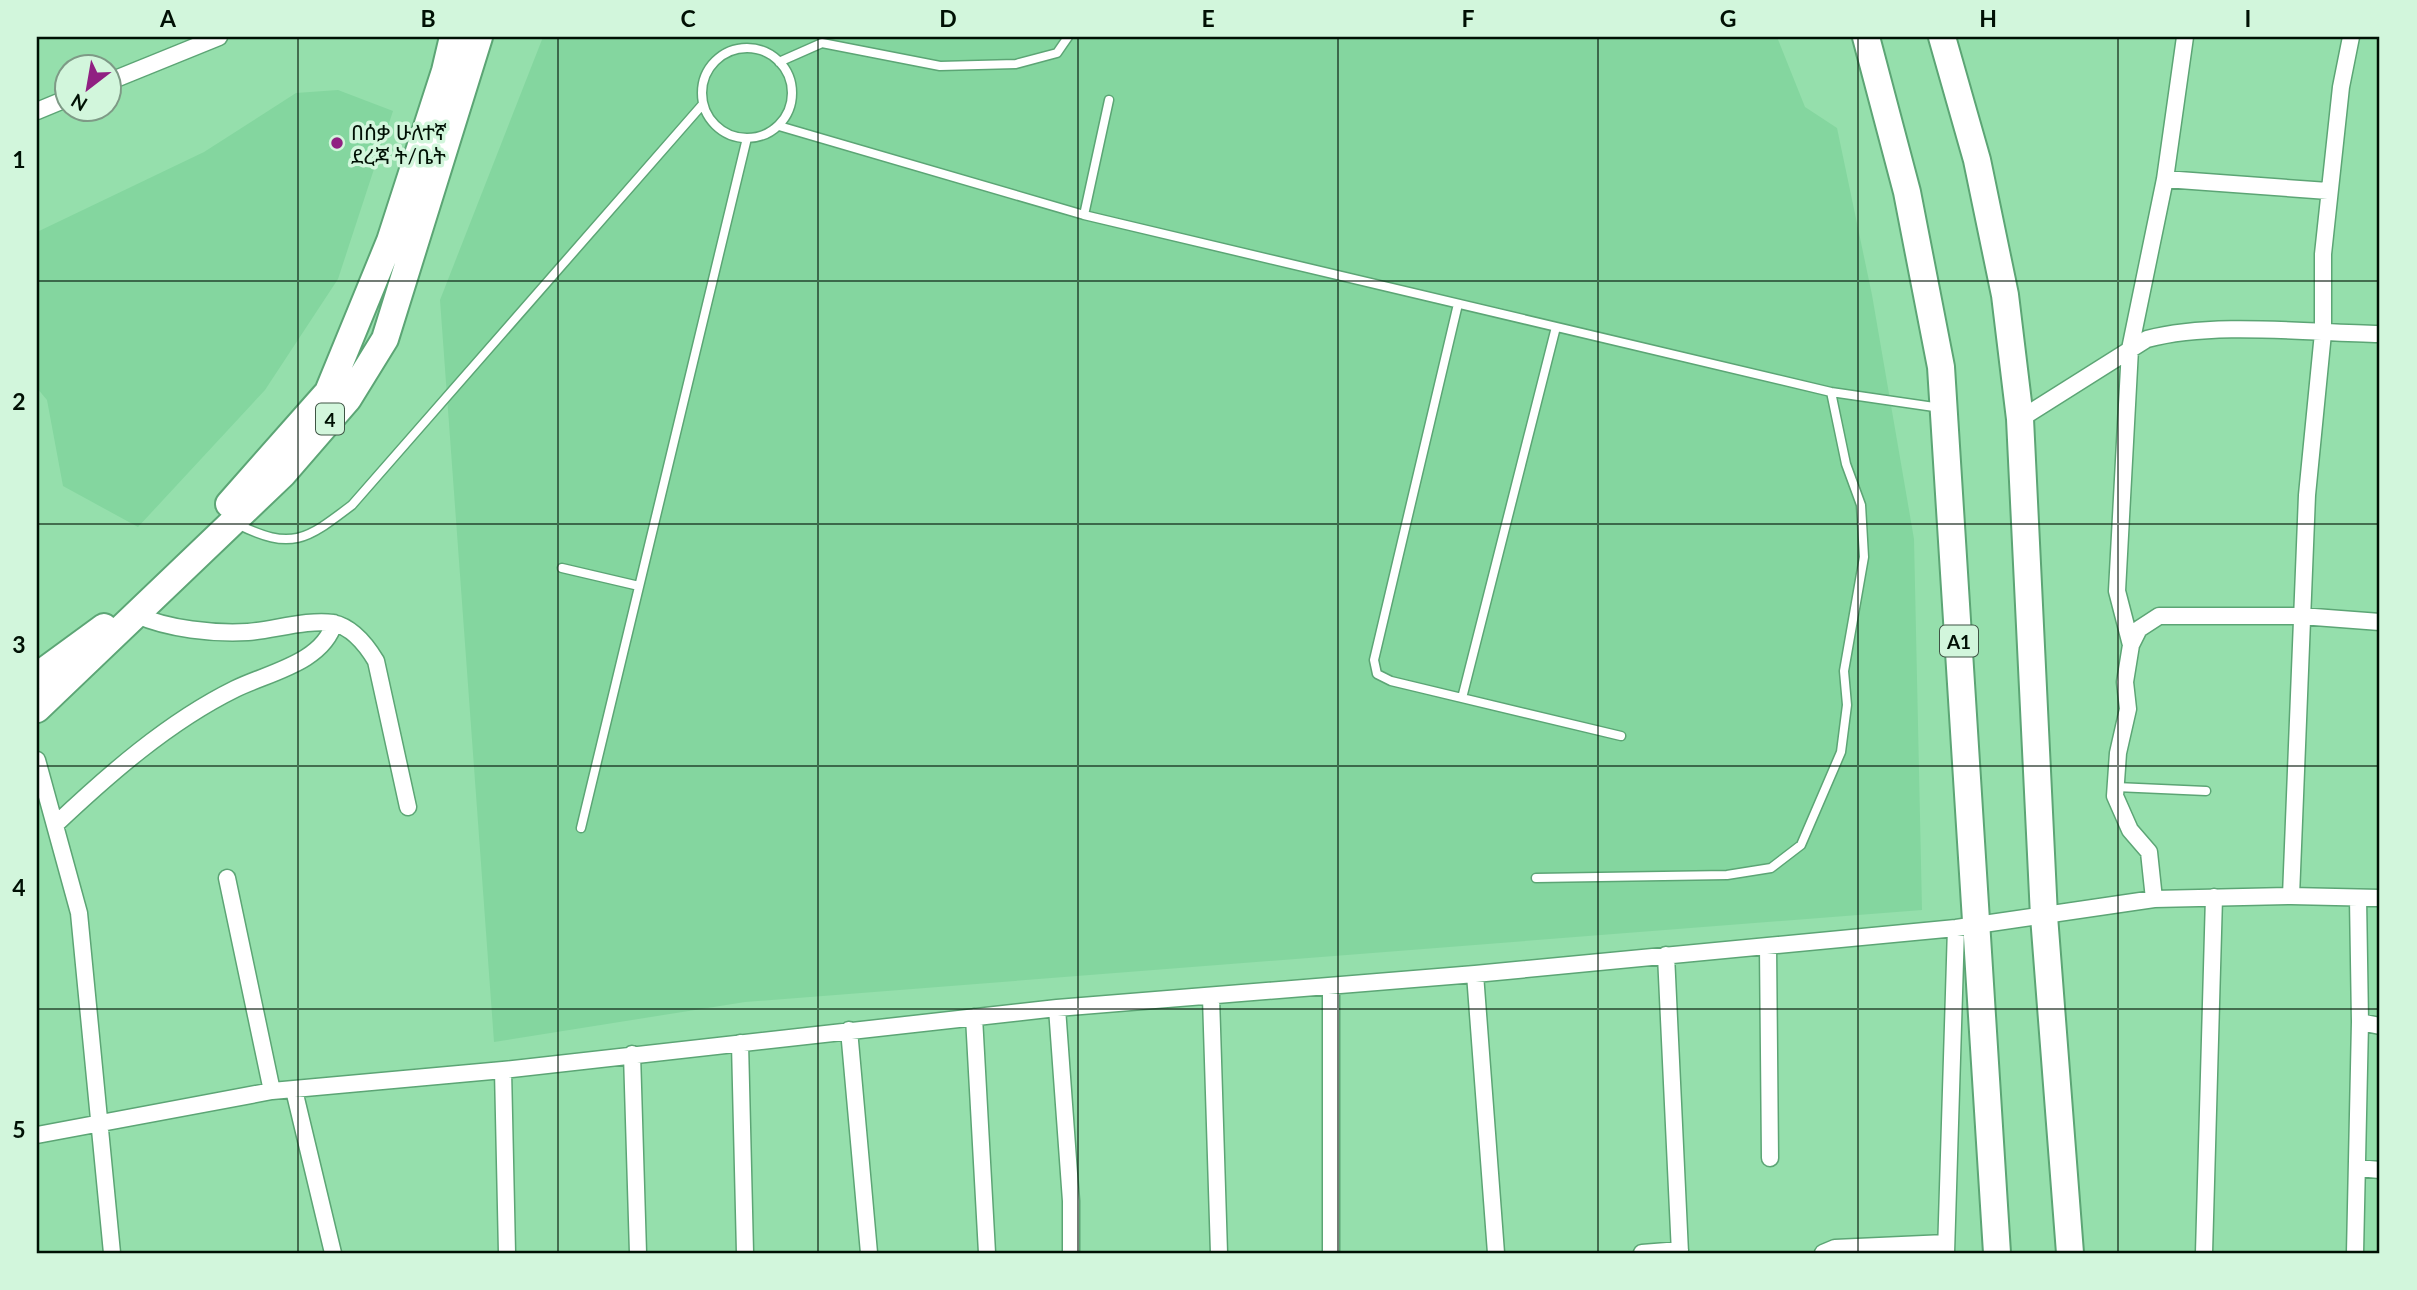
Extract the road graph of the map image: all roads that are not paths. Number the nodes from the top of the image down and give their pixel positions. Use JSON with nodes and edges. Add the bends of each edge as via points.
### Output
{"nodes":[{"id":1,"x":219,"y":37,"type":"edge"},
{"id":2,"x":453,"y":37,"type":"edge"},
{"id":3,"x":479,"y":37,"type":"edge"},
{"id":4,"x":1068,"y":37,"type":"edge"},
{"id":5,"x":1866,"y":37,"type":"edge"},
{"id":6,"x":1942,"y":37,"type":"edge"},
{"id":7,"x":2185,"y":37,"type":"edge"},
{"id":8,"x":2351,"y":37,"type":"edge"},
{"id":9,"x":779,"y":62,"type":"junction"},
{"id":10,"x":122,"y":76,"type":"edge"},
{"id":11,"x":1109,"y":100,"type":"dead end"},
{"id":12,"x":703,"y":104,"type":"junction"},
{"id":13,"x":779,"y":126,"type":"junction"},
{"id":14,"x":747,"y":138,"type":"junction"},
{"id":15,"x":2165,"y":179,"type":"junction"},
{"id":16,"x":2328,"y":191,"type":"junction"},
{"id":17,"x":1084,"y":215,"type":"junction"},
{"id":18,"x":1458,"y":304,"type":"junction"},
{"id":19,"x":1556,"y":327,"type":"junction"},
{"id":20,"x":2323,"y":333,"type":"junction"},
{"id":21,"x":2380,"y":334,"type":"edge"},
{"id":22,"x":2130,"y":349,"type":"junction"},
{"id":23,"x":1831,"y":392,"type":"junction"},
{"id":24,"x":1944,"y":408,"type":"junction"},
{"id":25,"x":2020,"y":419,"type":"junction"},
{"id":26,"x":233,"y":522,"type":"junction"},
{"id":27,"x":562,"y":568,"type":"dead end"},
{"id":28,"x":639,"y":586,"type":"junction"},
{"id":29,"x":137,"y":615,"type":"junction"},
{"id":30,"x":2301,"y":616,"type":"junction"},
{"id":31,"x":2380,"y":622,"type":"edge"},
{"id":32,"x":334,"y":623,"type":"junction"},
{"id":33,"x":2131,"y":645,"type":"junction"},
{"id":34,"x":37,"y":677,"type":"edge"},
{"id":35,"x":1462,"y":698,"type":"junction"},
{"id":36,"x":37,"y":709,"type":"edge"},
{"id":37,"x":1621,"y":736,"type":"dead end"},
{"id":38,"x":37,"y":760,"type":"edge"},
{"id":39,"x":2116,"y":787,"type":"junction"},
{"id":40,"x":2206,"y":791,"type":"dead end"},
{"id":41,"x":408,"y":807,"type":"dead end"},
{"id":42,"x":55,"y":825,"type":"junction"},
{"id":43,"x":580,"y":828,"type":"dead end"},
{"id":44,"x":227,"y":878,"type":"dead end"},
{"id":45,"x":1536,"y":878,"type":"dead end"},
{"id":46,"x":2291,"y":896,"type":"junction"},
{"id":47,"x":2214,"y":897,"type":"junction"},
{"id":48,"x":2358,"y":898,"type":"junction"},
{"id":49,"x":2380,"y":898,"type":"edge"},
{"id":50,"x":2154,"y":899,"type":"junction"},
{"id":51,"x":2044,"y":916,"type":"junction"},
{"id":52,"x":1967,"y":927,"type":"junction"},
{"id":53,"x":1768,"y":946,"type":"junction"},
{"id":54,"x":1666,"y":955,"type":"junction"},
{"id":55,"x":1475,"y":974,"type":"junction"},
{"id":56,"x":1331,"y":986,"type":"junction"},
{"id":57,"x":1211,"y":997,"type":"junction"},
{"id":58,"x":1057,"y":1009,"type":"junction"},
{"id":59,"x":974,"y":1017,"type":"junction"},
{"id":60,"x":2360,"y":1022,"type":"junction"},
{"id":61,"x":2380,"y":1026,"type":"edge"},
{"id":62,"x":849,"y":1030,"type":"junction"},
{"id":63,"x":740,"y":1043,"type":"junction"},
{"id":64,"x":632,"y":1054,"type":"junction"},
{"id":65,"x":503,"y":1070,"type":"junction"},
{"id":66,"x":294,"y":1090,"type":"junction"},
{"id":67,"x":272,"y":1091,"type":"junction"},
{"id":68,"x":101,"y":1123,"type":"junction"},
{"id":69,"x":37,"y":1135,"type":"edge"},
{"id":70,"x":1770,"y":1158,"type":"dead end"},
{"id":71,"x":2358,"y":1168,"type":"junction"},
{"id":72,"x":2380,"y":1170,"type":"edge"},
{"id":73,"x":1946,"y":1248,"type":"edge"},
{"id":74,"x":1680,"y":1251,"type":"edge"},
{"id":75,"x":112,"y":1253,"type":"edge"},
{"id":76,"x":333,"y":1253,"type":"edge"},
{"id":77,"x":507,"y":1253,"type":"edge"},
{"id":78,"x":638,"y":1253,"type":"edge"},
{"id":79,"x":745,"y":1253,"type":"edge"},
{"id":80,"x":869,"y":1253,"type":"edge"},
{"id":81,"x":987,"y":1253,"type":"edge"},
{"id":82,"x":1071,"y":1253,"type":"edge"},
{"id":83,"x":1219,"y":1253,"type":"edge"},
{"id":84,"x":1331,"y":1253,"type":"edge"},
{"id":85,"x":1496,"y":1253,"type":"edge"},
{"id":86,"x":1642,"y":1253,"type":"edge"},
{"id":87,"x":1823,"y":1253,"type":"edge"},
{"id":88,"x":1997,"y":1253,"type":"edge"},
{"id":89,"x":2070,"y":1253,"type":"edge"},
{"id":90,"x":2204,"y":1253,"type":"edge"},
{"id":91,"x":2355,"y":1253,"type":"edge"}],
"edges":[{"from":1,"to":10,"type":"street"},
{"from":2,"to":34,"type":"main road","via":[[390,242],[328,392],[220,515],[102,629]]},
{"from":3,"to":26,"type":"main road","number":"4","via":[[385,339],[348,399],[283,474]]},
{"from":4,"to":9,"type":"lane","via":[[1058,53],[1016,64],[940,66],[822,43]]},
{"from":5,"to":24,"type":"main road","number":"A1","via":[[1907,192],[1941,367]]},
{"from":6,"to":25,"type":"main road","via":[[1977,160],[2005,295]]},
{"from":7,"to":15,"type":"street"},
{"from":8,"to":16,"type":"street"},
{"from":9,"to":12,"type":"lane","via":[[760,50],[725,54],[708,70]]},
{"from":9,"to":13,"type":"lane","via":[[792,94]]},
{"from":11,"to":17,"type":"lane"},
{"from":12,"to":14,"type":"lane","via":[[715,125]]},
{"from":12,"to":26,"type":"lane","via":[[352,505],[317,532],[289,541],[265,538]]},
{"from":13,"to":14,"type":"lane"},
{"from":13,"to":17,"type":"lane"},
{"from":14,"to":28,"type":"lane"},
{"from":15,"to":16,"type":"street"},
{"from":15,"to":22,"type":"street"},
{"from":16,"to":20,"type":"street"},
{"from":17,"to":18,"type":"lane"},
{"from":18,"to":19,"type":"lane"},
{"from":18,"to":35,"type":"lane","via":[[1374,660],[1377,674],[1391,681]]},
{"from":19,"to":23,"type":"lane"},
{"from":19,"to":35,"type":"lane"},
{"from":20,"to":21,"type":"street"},
{"from":20,"to":22,"type":"street","via":[[2269,329],[2164,334]]},
{"from":20,"to":30,"type":"street","via":[[2306,495]]},
{"from":22,"to":25,"type":"street"},
{"from":22,"to":33,"type":"street","via":[[2117,592]]},
{"from":23,"to":24,"type":"lane"},
{"from":23,"to":45,"type":"lane","via":[[1846,464],[1861,505],[1864,557],[1844,671],[1847,705],[1841,752],[1801,845],[1771,868],[1727,874]]},
{"from":24,"to":52,"type":"main road","number":"A1"},
{"from":25,"to":51,"type":"main road"},
{"from":26,"to":29,"type":"main road","number":"4"},
{"from":27,"to":28,"type":"lane"},
{"from":28,"to":43,"type":"lane"},
{"from":29,"to":32,"type":"street","via":[[189,628],[246,632]]},
{"from":29,"to":36,"type":"main road","number":"4"},
{"from":30,"to":31,"type":"street"},
{"from":30,"to":33,"type":"street","via":[[2159,616],[2138,629]]},
{"from":30,"to":46,"type":"street"},
{"from":32,"to":41,"type":"street","via":[[366,644],[376,661]]},
{"from":32,"to":42,"type":"street","via":[[331,635],[301,659],[213,701],[100,782]]},
{"from":33,"to":39,"type":"street","via":[[2124,694],[2128,709]]},
{"from":35,"to":37,"type":"lane"},
{"from":38,"to":42,"type":"street"},
{"from":39,"to":40,"type":"lane"},
{"from":39,"to":50,"type":"street","via":[[2115,796],[2130,830],[2149,852]]},
{"from":42,"to":68,"type":"street","via":[[79,913]]},
{"from":44,"to":67,"type":"street"},
{"from":46,"to":47,"type":"street"},
{"from":46,"to":48,"type":"street"},
{"from":47,"to":50,"type":"street"},
{"from":47,"to":90,"type":"street"},
{"from":48,"to":49,"type":"street"},
{"from":48,"to":60,"type":"street"},
{"from":50,"to":51,"type":"street"},
{"from":51,"to":52,"type":"street"},
{"from":51,"to":89,"type":"main road"},
{"from":52,"to":53,"type":"street"},
{"from":52,"to":73,"type":"street"},
{"from":52,"to":88,"type":"main road","number":"A1"},
{"from":53,"to":54,"type":"street"},
{"from":53,"to":70,"type":"street"},
{"from":54,"to":55,"type":"street"},
{"from":54,"to":74,"type":"street"},
{"from":55,"to":56,"type":"street"},
{"from":55,"to":85,"type":"street"},
{"from":56,"to":57,"type":"street"},
{"from":56,"to":84,"type":"street"},
{"from":57,"to":58,"type":"street"},
{"from":57,"to":83,"type":"street"},
{"from":58,"to":59,"type":"street"},
{"from":58,"to":82,"type":"street"},
{"from":59,"to":62,"type":"street"},
{"from":59,"to":81,"type":"street"},
{"from":60,"to":61,"type":"street"},
{"from":60,"to":71,"type":"street"},
{"from":62,"to":63,"type":"street"},
{"from":62,"to":80,"type":"street"},
{"from":63,"to":64,"type":"street"},
{"from":63,"to":79,"type":"street"},
{"from":64,"to":65,"type":"street"},
{"from":64,"to":78,"type":"street"},
{"from":65,"to":66,"type":"street"},
{"from":65,"to":77,"type":"street"},
{"from":66,"to":67,"type":"street"},
{"from":66,"to":76,"type":"street"},
{"from":67,"to":68,"type":"street"},
{"from":68,"to":69,"type":"street"},
{"from":68,"to":75,"type":"street"},
{"from":71,"to":72,"type":"street"},
{"from":71,"to":91,"type":"street"},
{"from":73,"to":87,"type":"street","via":[[1835,1248]]},
{"from":74,"to":86,"type":"street"}]}
